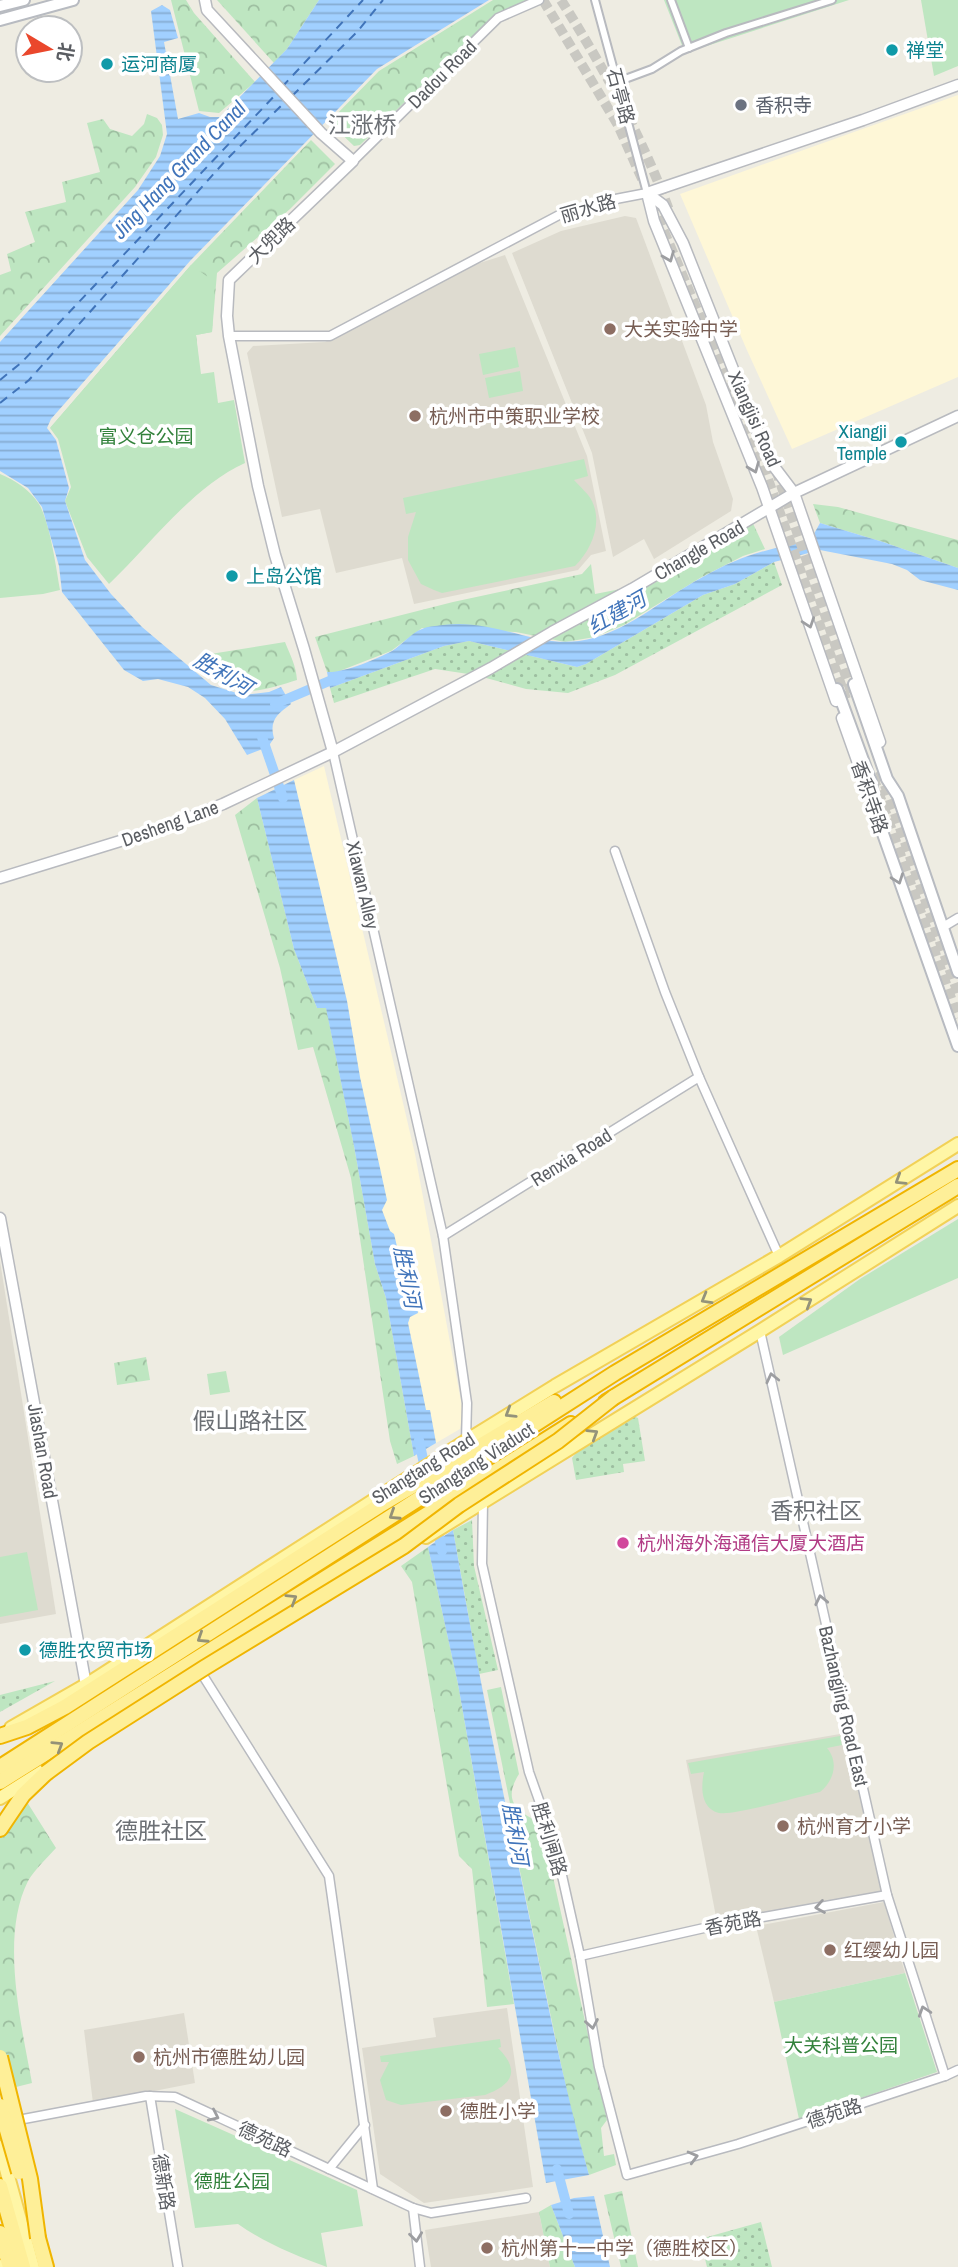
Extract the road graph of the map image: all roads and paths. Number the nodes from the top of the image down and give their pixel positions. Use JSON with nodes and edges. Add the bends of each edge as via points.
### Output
{"nodes":[{"id":1,"x":24,"y":0,"type":"edge"},
{"id":2,"x":73,"y":0,"type":"edge"},
{"id":3,"x":205,"y":0,"type":"edge"},
{"id":4,"x":539,"y":0,"type":"edge"},
{"id":5,"x":595,"y":0,"type":"edge"},
{"id":6,"x":671,"y":0,"type":"edge"},
{"id":7,"x":832,"y":0,"type":"edge"},
{"id":8,"x":0,"y":6,"type":"edge"},
{"id":9,"x":0,"y":20,"type":"edge"},
{"id":10,"x":689,"y":48,"type":"junction"},
{"id":11,"x":617,"y":82,"type":"junction"},
{"id":12,"x":958,"y":85,"type":"edge"},
{"id":13,"x":353,"y":161,"type":"junction"},
{"id":14,"x":647,"y":193,"type":"junction"},
{"id":15,"x":229,"y":336,"type":"junction"},
{"id":16,"x":958,"y":416,"type":"edge"},
{"id":17,"x":794,"y":493,"type":"junction"},
{"id":18,"x":769,"y":509,"type":"junction"},
{"id":19,"x":782,"y":546,"type":"joint"},
{"id":20,"x":854,"y":684,"type":"tunnel mouth"},
{"id":21,"x":837,"y":689,"type":"tunnel mouth"},
{"id":22,"x":333,"y":752,"type":"junction"},
{"id":23,"x":898,"y":796,"type":"junction"},
{"id":24,"x":876,"y":814,"type":"junction"},
{"id":25,"x":615,"y":850,"type":"dead end"},
{"id":26,"x":0,"y":878,"type":"edge"},
{"id":27,"x":958,"y":918,"type":"edge"},
{"id":28,"x":943,"y":927,"type":"junction"},
{"id":29,"x":958,"y":972,"type":"edge"},
{"id":30,"x":958,"y":1046,"type":"edge"},
{"id":31,"x":699,"y":1077,"type":"junction"},
{"id":32,"x":958,"y":1144,"type":"edge"},
{"id":33,"x":958,"y":1169,"type":"edge"},
{"id":34,"x":958,"y":1186,"type":"edge"},
{"id":35,"x":958,"y":1206,"type":"edge"},
{"id":36,"x":0,"y":1217,"type":"edge"},
{"id":37,"x":443,"y":1236,"type":"junction"},
{"id":38,"x":779,"y":1256,"type":"junction"},
{"id":39,"x":760,"y":1331,"type":"junction"},
{"id":40,"x":615,"y":1373,"type":"junction"},
{"id":41,"x":614,"y":1398,"type":"junction"},
{"id":42,"x":466,"y":1441,"type":"junction"},
{"id":43,"x":483,"y":1502,"type":"junction"},
{"id":44,"x":202,"y":1674,"type":"junction"},
{"id":45,"x":86,"y":1685,"type":"junction"},
{"id":46,"x":0,"y":1735,"type":"edge"},
{"id":47,"x":0,"y":1767,"type":"edge"},
{"id":48,"x":0,"y":1782,"type":"edge"},
{"id":49,"x":0,"y":1798,"type":"edge"},
{"id":50,"x":1,"y":1828,"type":"edge"},
{"id":51,"x":887,"y":1895,"type":"junction"},
{"id":52,"x":580,"y":1956,"type":"junction"},
{"id":53,"x":0,"y":2057,"type":"edge"},
{"id":54,"x":958,"y":2070,"type":"edge"},
{"id":55,"x":945,"y":2076,"type":"junction"},
{"id":56,"x":150,"y":2096,"type":"junction"},
{"id":57,"x":0,"y":2106,"type":"edge"},
{"id":58,"x":11,"y":2121,"type":"junction"},
{"id":59,"x":0,"y":2124,"type":"edge"},
{"id":60,"x":365,"y":2125,"type":"junction"},
{"id":61,"x":0,"y":2147,"type":"edge"},
{"id":62,"x":330,"y":2169,"type":"junction"},
{"id":63,"x":627,"y":2175,"type":"joint"},
{"id":64,"x":0,"y":2186,"type":"edge"},
{"id":65,"x":373,"y":2189,"type":"junction"},
{"id":66,"x":526,"y":2198,"type":"dead end"},
{"id":67,"x":413,"y":2208,"type":"junction"},
{"id":68,"x":0,"y":2233,"type":"edge"},
{"id":69,"x":38,"y":2238,"type":"junction"},
{"id":70,"x":10,"y":2267,"type":"edge"},
{"id":71,"x":23,"y":2267,"type":"edge"},
{"id":72,"x":33,"y":2267,"type":"edge"},
{"id":73,"x":48,"y":2267,"type":"edge"},
{"id":74,"x":178,"y":2267,"type":"edge"},
{"id":75,"x":420,"y":2267,"type":"edge"}],
"edges":[{"from":1,"to":8,"type":"main road"},
{"from":2,"to":9,"type":"main road"},
{"from":3,"to":13,"type":"street","via":[[207,10],[321,134]]},
{"from":4,"to":13,"type":"street","name":"Dadou Road","via":[[499,18]]},
{"from":5,"to":11,"type":"street","name":"石亭路"},
{"from":6,"to":10,"type":"street"},
{"from":7,"to":10,"type":"street"},
{"from":10,"to":11,"type":"street"},
{"from":11,"to":14,"type":"street","name":"石亭路"},
{"from":12,"to":14,"type":"street","name":"丽水路"},
{"from":13,"to":15,"type":"street","name":"大兜路","via":[[229,280]]},
{"from":14,"to":15,"type":"street","name":"丽水路","via":[[559,215],[330,336]]},
{"from":14,"to":17,"type":"street","name":"Xiangjisi Road","via":[[663,205],[683,243],[769,460]]},
{"from":14,"to":18,"type":"street","name":"Xiangjisi Road","one_way":true,"via":[[654,221]]},
{"from":15,"to":22,"type":"street","name":"Xiawan Alley","via":[[275,555]]},
{"from":16,"to":17,"type":"street","name":"Changle Road"},
{"from":17,"to":18,"type":"street","name":"Changle Road"},
{"from":17,"to":23,"type":"street","name":"Xiangjisi Road"},
{"from":18,"to":19,"type":"street","name":"Xiangjisi Road"},
{"from":18,"to":22,"type":"street","name":"Changle Road","via":[[491,668]]},
{"from":19,"to":24,"type":"street","name":"香积寺路","one_way":true},
{"from":20,"to":23,"type":"main road","via":[[887,779]]},
{"from":21,"to":24,"type":"main road","via":[[871,782]]},
{"from":22,"to":26,"type":"street","name":"Desheng Lane","via":[[169,826]]},
{"from":22,"to":37,"type":"street","name":"Xiawan Alley"},
{"from":23,"to":28,"type":"main road","name":"Xiangjisi Road"},
{"from":24,"to":30,"type":"main road","name":"香积寺路","one_way":true},
{"from":25,"to":31,"type":"street"},
{"from":27,"to":28,"type":"street"},
{"from":28,"to":29,"type":"main road","name":"Xiangjisi Road"},
{"from":31,"to":37,"type":"street","name":"Renxia Road"},
{"from":31,"to":38,"type":"street"},
{"from":32,"to":38,"type":"main road","name":"Shangtang Road","one_way":true},
{"from":33,"to":40,"type":"highway","name":"Shangtang Viaduct"},
{"from":34,"to":41,"type":"highway","name":"Shangtang Viaduct"},
{"from":39,"to":35,"type":"main road","one_way":true},
{"from":36,"to":45,"type":"street","name":"Jiashan Road"},
{"from":37,"to":42,"type":"street","name":"Xiawan Alley","via":[[467,1403]]},
{"from":38,"to":42,"type":"main road","name":"Shangtang Road","one_way":true},
{"from":43,"to":39,"type":"main road","one_way":true},
{"from":51,"to":39,"type":"street","name":"Bazhangjing Road East","one_way":true},
{"from":40,"to":46,"type":"highway","via":[[554,1402],[379,1506],[65,1707]]},
{"from":40,"to":47,"type":"highway","name":"Shangtang Viaduct","one_way":true},
{"from":48,"to":41,"type":"highway","name":"Shangtang Viaduct","one_way":true,"bridge":true},
{"from":41,"to":50,"type":"highway","bridge":true,"via":[[404,1546],[88,1742],[23,1795]]},
{"from":42,"to":45,"type":"main road","name":"Shangtang Road"},
{"from":43,"to":44,"type":"main road"},
{"from":43,"to":52,"type":"street","name":"胜利闸路","via":[[482,1563],[528,1772],[552,1837]]},
{"from":44,"to":49,"type":"main road"},
{"from":44,"to":60,"type":"street","via":[[329,1876]]},
{"from":45,"to":46,"type":"main road","name":"Shangtang Road"},
{"from":51,"to":52,"type":"street","name":"香苑路","one_way":true,"via":[[713,1926]]},
{"from":55,"to":51,"type":"street","name":"Bazhangjing Road East","one_way":true},
{"from":52,"to":63,"type":"street","name":"胜利闸路","one_way":true,"via":[[600,2067]]},
{"from":53,"to":69,"type":"highway","bridge":true,"via":[[30,2179]]},
{"from":54,"to":55,"type":"street","name":"德苑路"},
{"from":63,"to":55,"type":"street","name":"德苑路","one_way":true},
{"from":56,"to":58,"type":"street","name":"德苑路"},
{"from":56,"to":62,"type":"street","name":"德苑路","one_way":true,"via":[[175,2097]]},
{"from":56,"to":74,"type":"street","name":"德新路"},
{"from":57,"to":69,"type":"highway","bridge":true},
{"from":58,"to":59,"type":"street","name":"德苑路"},
{"from":58,"to":73,"type":"street"},
{"from":60,"to":62,"type":"street"},
{"from":60,"to":65,"type":"street"},
{"from":61,"to":72,"type":"main road"},
{"from":62,"to":65,"type":"street","name":"德苑路"},
{"from":64,"to":71,"type":"highway"},
{"from":65,"to":67,"type":"street","name":"德苑路"},
{"from":66,"to":67,"type":"street","name":"德苑路","via":[[431,2213]]},
{"from":67,"to":75,"type":"street","one_way":true},
{"from":68,"to":70,"type":"highway"},
{"from":69,"to":73,"type":"highway"}]}
